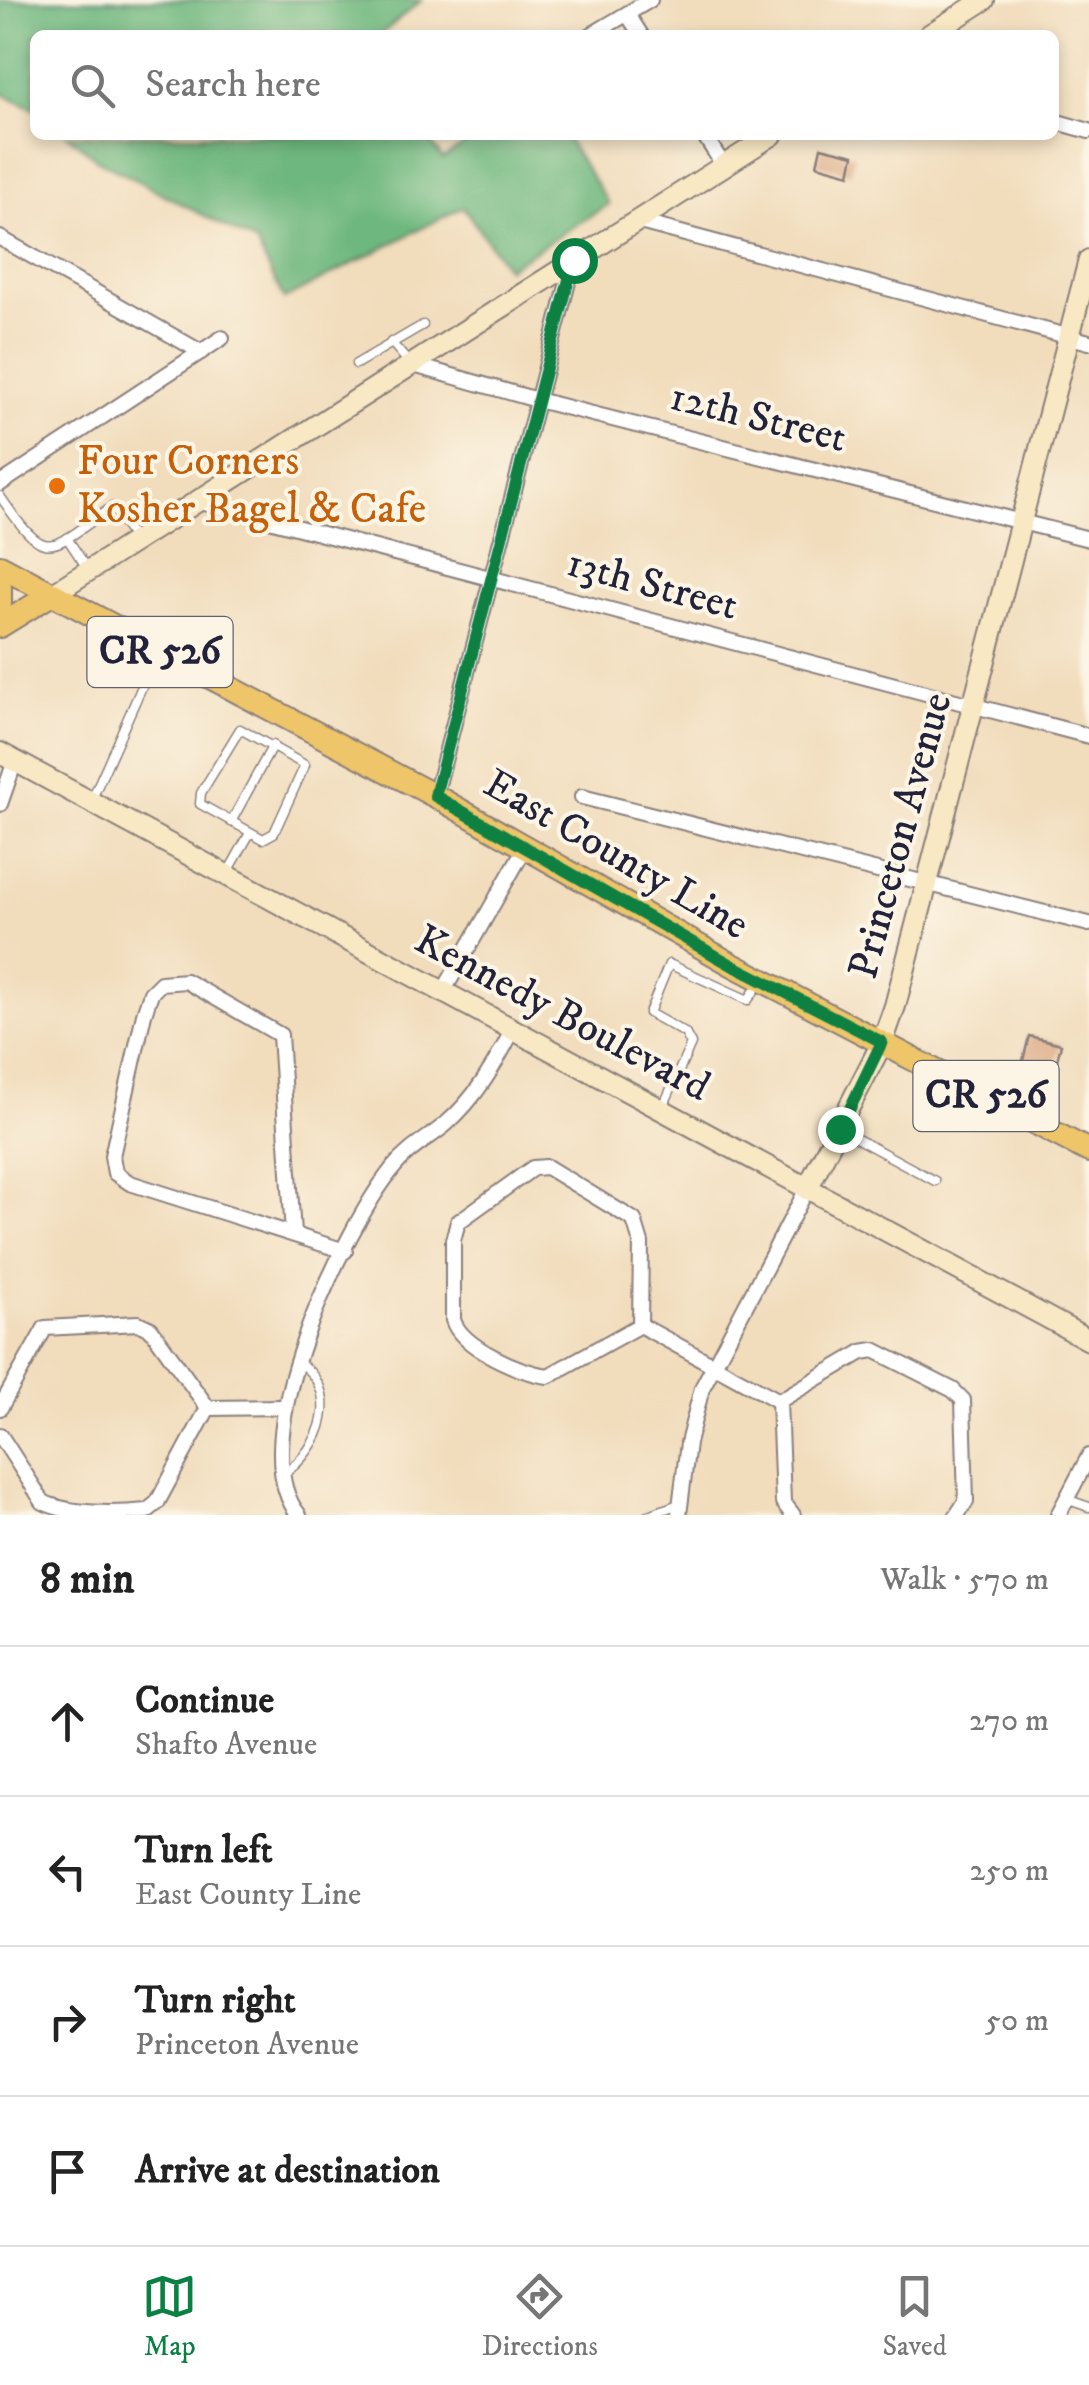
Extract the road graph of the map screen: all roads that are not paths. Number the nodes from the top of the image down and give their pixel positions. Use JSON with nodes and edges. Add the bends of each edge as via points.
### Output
{"nodes":[{"id":1,"x":650,"y":0,"type":"edge"},
{"id":2,"x":984,"y":0,"type":"edge"},
{"id":3,"x":628,"y":15,"type":"junction"},
{"id":4,"x":602,"y":30,"type":"edge"},
{"id":5,"x":638,"y":30,"type":"edge"},
{"id":6,"x":937,"y":30,"type":"edge"},
{"id":7,"x":1059,"y":122,"type":"edge"},
{"id":8,"x":1089,"y":131,"type":"edge"},
{"id":9,"x":707,"y":140,"type":"edge"},
{"id":10,"x":764,"y":140,"type":"edge"},
{"id":11,"x":724,"y":166,"type":"junction"},
{"id":12,"x":635,"y":221,"type":"junction"},
{"id":13,"x":0,"y":238,"type":"edge"},
{"id":14,"x":574,"y":260,"type":"junction"},
{"id":15,"x":1089,"y":260,"type":"edge"},
{"id":16,"x":422,"y":326,"type":"dead end"},
{"id":17,"x":222,"y":338,"type":"dead end"},
{"id":18,"x":1079,"y":340,"type":"edge"},
{"id":19,"x":391,"y":342,"type":"junction"},
{"id":20,"x":201,"y":352,"type":"junction"},
{"id":21,"x":356,"y":364,"type":"dead end"},
{"id":22,"x":410,"y":364,"type":"junction"},
{"id":23,"x":537,"y":400,"type":"junction"},
{"id":24,"x":0,"y":484,"type":"edge"},
{"id":25,"x":0,"y":496,"type":"edge"},
{"id":26,"x":197,"y":501,"type":"junction"},
{"id":27,"x":1022,"y":521,"type":"junction"},
{"id":28,"x":66,"y":538,"type":"junction"},
{"id":29,"x":1089,"y":539,"type":"edge"},
{"id":30,"x":135,"y":541,"type":"junction"},
{"id":31,"x":0,"y":566,"type":"edge"},
{"id":32,"x":88,"y":571,"type":"junction"},
{"id":33,"x":490,"y":579,"type":"junction"},
{"id":34,"x":0,"y":587,"type":"edge"},
{"id":35,"x":52,"y":594,"type":"junction"},
{"id":36,"x":0,"y":604,"type":"edge"},
{"id":37,"x":0,"y":626,"type":"edge"},
{"id":38,"x":158,"y":651,"type":"junction"},
{"id":39,"x":975,"y":704,"type":"junction"},
{"id":40,"x":268,"y":708,"type":"junction"},
{"id":41,"x":255,"y":735,"type":"junction"},
{"id":42,"x":1089,"y":736,"type":"edge"},
{"id":43,"x":273,"y":745,"type":"junction"},
{"id":44,"x":8,"y":756,"type":"edge"},
{"id":45,"x":435,"y":796,"type":"junction"},
{"id":46,"x":582,"y":797,"type":"dead end"},
{"id":47,"x":91,"y":801,"type":"junction"},
{"id":48,"x":0,"y":804,"type":"edge"},
{"id":49,"x":231,"y":822,"type":"junction"},
{"id":50,"x":250,"y":833,"type":"junction"},
{"id":51,"x":526,"y":846,"type":"junction"},
{"id":52,"x":226,"y":876,"type":"junction"},
{"id":53,"x":928,"y":883,"type":"junction"},
{"id":54,"x":1089,"y":924,"type":"edge"},
{"id":55,"x":678,"y":945,"type":"junction"},
{"id":56,"x":669,"y":964,"type":"junction"},
{"id":57,"x":708,"y":967,"type":"junction"},
{"id":58,"x":442,"y":992,"type":"junction"},
{"id":59,"x":512,"y":1031,"type":"junction"},
{"id":60,"x":882,"y":1042,"type":"junction"},
{"id":61,"x":662,"y":1110,"type":"junction"},
{"id":62,"x":840,"y":1129,"type":"junction"},
{"id":63,"x":1089,"y":1152,"type":"edge"},
{"id":64,"x":935,"y":1182,"type":"dead end"},
{"id":65,"x":807,"y":1189,"type":"junction"},
{"id":66,"x":293,"y":1234,"type":"junction"},
{"id":67,"x":345,"y":1251,"type":"junction"},
{"id":68,"x":640,"y":1326,"type":"junction"},
{"id":69,"x":1089,"y":1340,"type":"edge"},
{"id":70,"x":296,"y":1361,"type":"junction"},
{"id":71,"x":713,"y":1367,"type":"junction"},
{"id":72,"x":779,"y":1400,"type":"junction"},
{"id":73,"x":0,"y":1408,"type":"edge"},
{"id":74,"x":208,"y":1408,"type":"junction"},
{"id":75,"x":285,"y":1408,"type":"junction"},
{"id":76,"x":0,"y":1434,"type":"edge"},
{"id":77,"x":1089,"y":1456,"type":"edge"},
{"id":78,"x":284,"y":1474,"type":"junction"},
{"id":79,"x":1066,"y":1499,"type":"junction"},
{"id":80,"x":1089,"y":1507,"type":"edge"},
{"id":81,"x":680,"y":1509,"type":"edge"},
{"id":82,"x":299,"y":1515,"type":"edge"},
{"id":83,"x":648,"y":1515,"type":"edge"},
{"id":84,"x":793,"y":1515,"type":"edge"},
{"id":85,"x":957,"y":1515,"type":"edge"},
{"id":86,"x":1058,"y":1515,"type":"edge"}],
"edges":[{"from":1,"to":3,"type":"street"},
{"from":2,"to":6,"type":"street"},
{"from":3,"to":4,"type":"street"},
{"from":3,"to":5,"type":"street"},
{"from":7,"to":8,"type":"street"},
{"from":9,"to":11,"type":"street"},
{"from":10,"to":11,"type":"street"},
{"from":11,"to":12,"type":"street"},
{"from":12,"to":14,"type":"street"},
{"from":12,"to":18,"type":"street"},
{"from":13,"to":20,"type":"street"},
{"from":14,"to":22,"type":"street"},
{"from":14,"to":23,"type":"street"},
{"from":15,"to":18,"type":"street","name":"Princeton Avenue"},
{"from":16,"to":19,"type":"lane"},
{"from":17,"to":20,"type":"street"},
{"from":18,"to":27,"type":"street","name":"Princeton Avenue"},
{"from":19,"to":21,"type":"lane"},
{"from":19,"to":22,"type":"lane"},
{"from":20,"to":24,"type":"street"},
{"from":22,"to":23,"type":"street","name":"12th Street"},
{"from":22,"to":26,"type":"street"},
{"from":23,"to":27,"type":"street","name":"12th Street"},
{"from":23,"to":33,"type":"street"},
{"from":25,"to":28,"type":"lane","via":[[30,540],[56,546]]},
{"from":26,"to":30,"type":"street"},
{"from":26,"to":33,"type":"street","name":"13th Street"},
{"from":27,"to":29,"type":"street","name":"12th Street"},
{"from":27,"to":39,"type":"street","name":"Princeton Avenue"},
{"from":28,"to":30,"type":"lane","via":[[112,507]]},
{"from":28,"to":32,"type":"lane"},
{"from":30,"to":32,"type":"street"},
{"from":31,"to":35,"type":"main road","name":"East County Line","number":"CR 526"},
{"from":32,"to":35,"type":"street"},
{"from":33,"to":39,"type":"street","name":"13th Street"},
{"from":33,"to":45,"type":"street"},
{"from":34,"to":36,"type":"main road"},
{"from":35,"to":37,"type":"main road"},
{"from":35,"to":38,"type":"main road","name":"East County Line","number":"CR 526"},
{"from":38,"to":40,"type":"main road","name":"East County Line","number":"CR 526"},
{"from":38,"to":47,"type":"lane"},
{"from":39,"to":42,"type":"street","name":"13th Street"},
{"from":39,"to":53,"type":"street","name":"Princeton Avenue"},
{"from":40,"to":41,"type":"lane"},
{"from":40,"to":45,"type":"main road","name":"East County Line","number":"CR 526"},
{"from":41,"to":43,"type":"lane"},
{"from":41,"to":49,"type":"lane","via":[[236,732],[198,798],[203,808]]},
{"from":43,"to":49,"type":"lane"},
{"from":43,"to":50,"type":"lane","via":[[301,760],[305,770],[274,833],[264,839]]},
{"from":44,"to":47,"type":"street","name":"Kennedy Boulevard"},
{"from":44,"to":48,"type":"street"},
{"from":45,"to":51,"type":"main road","name":"East County Line","number":"CR 526"},
{"from":46,"to":53,"type":"street"},
{"from":47,"to":52,"type":"street","name":"Kennedy Boulevard"},
{"from":49,"to":50,"type":"lane"},
{"from":50,"to":52,"type":"lane"},
{"from":51,"to":55,"type":"main road","name":"East County Line","number":"CR 526"},
{"from":51,"to":58,"type":"street"},
{"from":52,"to":58,"type":"street","name":"Kennedy Boulevard"},
{"from":53,"to":54,"type":"street"},
{"from":53,"to":60,"type":"street","name":"Princeton Avenue"},
{"from":55,"to":56,"type":"lane"},
{"from":55,"to":57,"type":"main road","name":"East County Line","number":"CR 526"},
{"from":56,"to":57,"type":"lane"},
{"from":56,"to":61,"type":"lane","via":[[648,1013],[685,1033],[691,1044]]},
{"from":57,"to":60,"type":"main road","name":"East County Line","number":"CR 526","via":[[762,980]]},
{"from":58,"to":59,"type":"street","name":"Kennedy Boulevard"},
{"from":59,"to":61,"type":"street","name":"Kennedy Boulevard"},
{"from":59,"to":67,"type":"street","via":[[470,1099],[394,1166]]},
{"from":60,"to":62,"type":"street","name":"Princeton Avenue"},
{"from":60,"to":63,"type":"main road","name":"East County Line","number":"CR 526"},
{"from":61,"to":65,"type":"street","name":"Kennedy Boulevard"},
{"from":62,"to":64,"type":"lane"},
{"from":62,"to":65,"type":"street","name":"Princeton Avenue"},
{"from":65,"to":69,"type":"street","name":"Kennedy Boulevard"},
{"from":65,"to":71,"type":"street","name":"Princeton Avenue"},
{"from":66,"to":66,"type":"street","via":[[280,1035],[186,981],[160,983],[144,1014],[112,1156],[115,1173]]},
{"from":66,"to":67,"type":"street"},
{"from":67,"to":70,"type":"street"},
{"from":68,"to":68,"type":"street","via":[[641,1243],[634,1220],[563,1175],[533,1168],[458,1222],[453,1320],[469,1342],[548,1376]]},
{"from":68,"to":71,"type":"street"},
{"from":70,"to":75,"type":"street"},
{"from":70,"to":78,"type":"lane","via":[[317,1377],[325,1408],[310,1453]]},
{"from":71,"to":72,"type":"street"},
{"from":71,"to":81,"type":"street","name":"Princeton Avenue","via":[[695,1410]]},
{"from":72,"to":84,"type":"street","via":[[783,1502]]},
{"from":72,"to":85,"type":"street","via":[[874,1350],[952,1390],[965,1411],[966,1501]]},
{"from":73,"to":74,"type":"street","via":[[45,1328],[138,1323],[151,1329]]},
{"from":74,"to":75,"type":"street"},
{"from":74,"to":76,"type":"street","via":[[147,1511],[51,1508]]},
{"from":75,"to":78,"type":"street"},
{"from":77,"to":79,"type":"street"},
{"from":78,"to":82,"type":"street"},
{"from":79,"to":80,"type":"lane"},
{"from":79,"to":86,"type":"street"},
{"from":81,"to":83,"type":"lane"}]}
